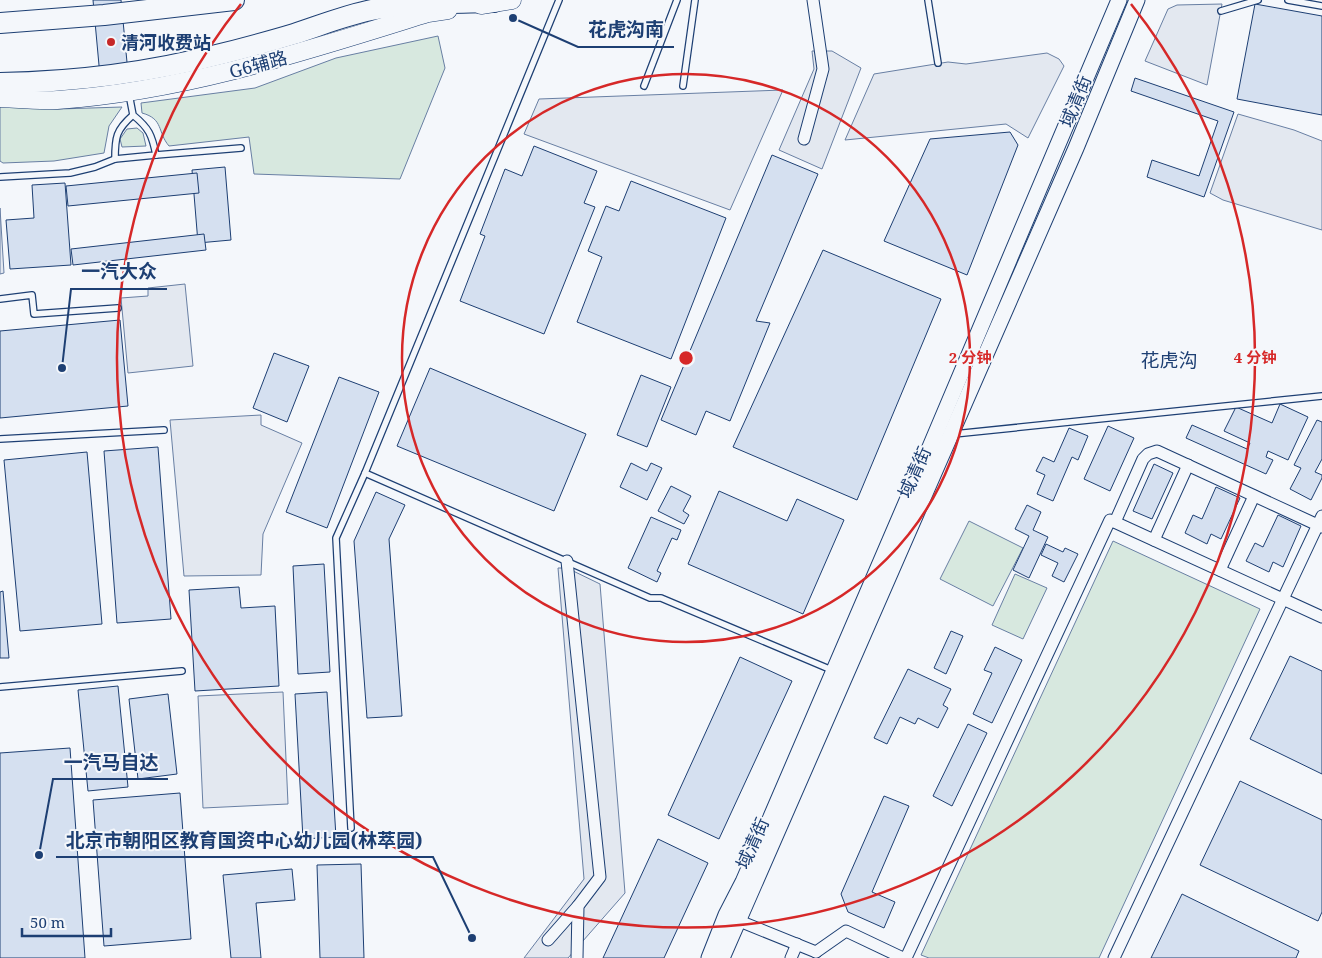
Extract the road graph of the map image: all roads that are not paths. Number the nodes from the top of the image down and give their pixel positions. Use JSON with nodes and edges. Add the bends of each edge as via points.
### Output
{"nodes":[{"id":1,"x":234,"y":0,"type":"edge"},
{"id":2,"x":559,"y":0,"type":"edge"},
{"id":3,"x":677,"y":0,"type":"edge"},
{"id":4,"x":694,"y":0,"type":"edge"},
{"id":5,"x":812,"y":0,"type":"edge"},
{"id":6,"x":928,"y":0,"type":"edge"},
{"id":7,"x":1118,"y":0,"type":"edge"},
{"id":8,"x":1137,"y":0,"type":"edge"},
{"id":9,"x":1258,"y":0,"type":"edge"},
{"id":10,"x":1288,"y":0,"type":"edge"},
{"id":11,"x":503,"y":1,"type":"edge"},
{"id":12,"x":1322,"y":6,"type":"edge"},
{"id":13,"x":1221,"y":11,"type":"dead end"},
{"id":14,"x":0,"y":22,"type":"edge"},
{"id":15,"x":938,"y":64,"type":"dead end"},
{"id":16,"x":0,"y":83,"type":"edge"},
{"id":17,"x":644,"y":86,"type":"dead end"},
{"id":18,"x":683,"y":86,"type":"dead end"},
{"id":19,"x":129,"y":92,"type":"junction"},
{"id":20,"x":0,"y":98,"type":"edge"},
{"id":21,"x":133,"y":115,"type":"junction"},
{"id":22,"x":804,"y":139,"type":"dead end"},
{"id":23,"x":241,"y":148,"type":"dead end"},
{"id":24,"x":156,"y":155,"type":"junction"},
{"id":25,"x":115,"y":159,"type":"junction"},
{"id":26,"x":0,"y":176,"type":"edge"},
{"id":27,"x":0,"y":299,"type":"edge"},
{"id":28,"x":118,"y":308,"type":"dead end"},
{"id":29,"x":1322,"y":396,"type":"edge"},
{"id":30,"x":164,"y":430,"type":"dead end"},
{"id":31,"x":951,"y":434,"type":"junction"},
{"id":32,"x":934,"y":436,"type":"junction"},
{"id":33,"x":0,"y":439,"type":"edge"},
{"id":34,"x":1188,"y":465,"type":"junction"},
{"id":35,"x":366,"y":473,"type":"junction"},
{"id":36,"x":1254,"y":496,"type":"junction"},
{"id":37,"x":1115,"y":522,"type":"junction"},
{"id":38,"x":1320,"y":523,"type":"edge"},
{"id":39,"x":1154,"y":540,"type":"junction"},
{"id":40,"x":567,"y":561,"type":"junction"},
{"id":41,"x":1220,"y":570,"type":"junction"},
{"id":42,"x":1283,"y":599,"type":"junction"},
{"id":43,"x":1322,"y":617,"type":"edge"},
{"id":44,"x":182,"y":672,"type":"dead end"},
{"id":45,"x":839,"y":673,"type":"junction"},
{"id":46,"x":0,"y":687,"type":"edge"},
{"id":47,"x":351,"y":828,"type":"dead end"},
{"id":48,"x":578,"y":906,"type":"junction"},
{"id":49,"x":732,"y":918,"type":"junction"},
{"id":50,"x":548,"y":940,"type":"dead end"},
{"id":51,"x":797,"y":944,"type":"junction"},
{"id":52,"x":816,"y":955,"type":"edge"},
{"id":53,"x":578,"y":958,"type":"edge"},
{"id":54,"x":709,"y":958,"type":"edge"},
{"id":55,"x":722,"y":958,"type":"edge"},
{"id":56,"x":791,"y":958,"type":"edge"},
{"id":57,"x":904,"y":958,"type":"edge"},
{"id":58,"x":1114,"y":958,"type":"edge"}],
"edges":[{"from":1,"to":14,"type":"highway","via":[[104,15]]},
{"from":2,"to":35,"type":"lane"},
{"from":3,"to":17,"type":"lane"},
{"from":4,"to":18,"type":"lane"},
{"from":5,"to":22,"type":"street","via":[[823,69]]},
{"from":6,"to":15,"type":"lane"},
{"from":7,"to":32,"type":"street","name":"域清街"},
{"from":8,"to":31,"type":"street","name":"域清街"},
{"from":9,"to":13,"type":"lane"},
{"from":10,"to":12,"type":"lane"},
{"from":11,"to":16,"type":"highway","via":[[415,3],[378,9],[232,51],[155,69]]},
{"from":11,"to":19,"type":"main road","name":"G6辅路","via":[[428,13],[244,69]]},
{"from":19,"to":20,"type":"main road","name":"G6辅路","via":[[55,100]]},
{"from":19,"to":21,"type":"lane"},
{"from":21,"to":24,"type":"lane","via":[[145,125]]},
{"from":21,"to":25,"type":"lane","via":[[121,126],[115,142]]},
{"from":23,"to":24,"type":"lane"},
{"from":24,"to":25,"type":"lane"},
{"from":25,"to":26,"type":"lane","via":[[70,173]]},
{"from":27,"to":28,"type":"lane","via":[[32,295],[34,314]]},
{"from":29,"to":31,"type":"lane"},
{"from":30,"to":33,"type":"lane"},
{"from":31,"to":32,"type":"lane"},
{"from":31,"to":45,"type":"street","name":"域清街"},
{"from":32,"to":45,"type":"street","name":"域清街"},
{"from":34,"to":36,"type":"street"},
{"from":34,"to":37,"type":"street","via":[[1157,451],[1148,454]]},
{"from":34,"to":39,"type":"street"},
{"from":35,"to":40,"type":"lane"},
{"from":35,"to":47,"type":"lane","via":[[336,538]]},
{"from":36,"to":38,"type":"street"},
{"from":36,"to":41,"type":"street"},
{"from":37,"to":39,"type":"street"},
{"from":37,"to":57,"type":"street","via":[[1110,520]]},
{"from":38,"to":42,"type":"street"},
{"from":39,"to":41,"type":"street"},
{"from":40,"to":45,"type":"lane","via":[[650,598],[661,598]]},
{"from":40,"to":48,"type":"street","via":[[600,877]]},
{"from":41,"to":42,"type":"street"},
{"from":42,"to":43,"type":"street"},
{"from":42,"to":58,"type":"street"},
{"from":44,"to":46,"type":"lane"},
{"from":45,"to":49,"type":"street","name":"域清街","via":[[743,882]]},
{"from":48,"to":50,"type":"street"},
{"from":48,"to":53,"type":"street"},
{"from":49,"to":51,"type":"street"},
{"from":49,"to":54,"type":"street","name":"域清街"},
{"from":49,"to":55,"type":"street","name":"域清街"},
{"from":51,"to":52,"type":"street"},
{"from":51,"to":56,"type":"street"},
{"from":52,"to":57,"type":"street","via":[[846,931]]}]}
